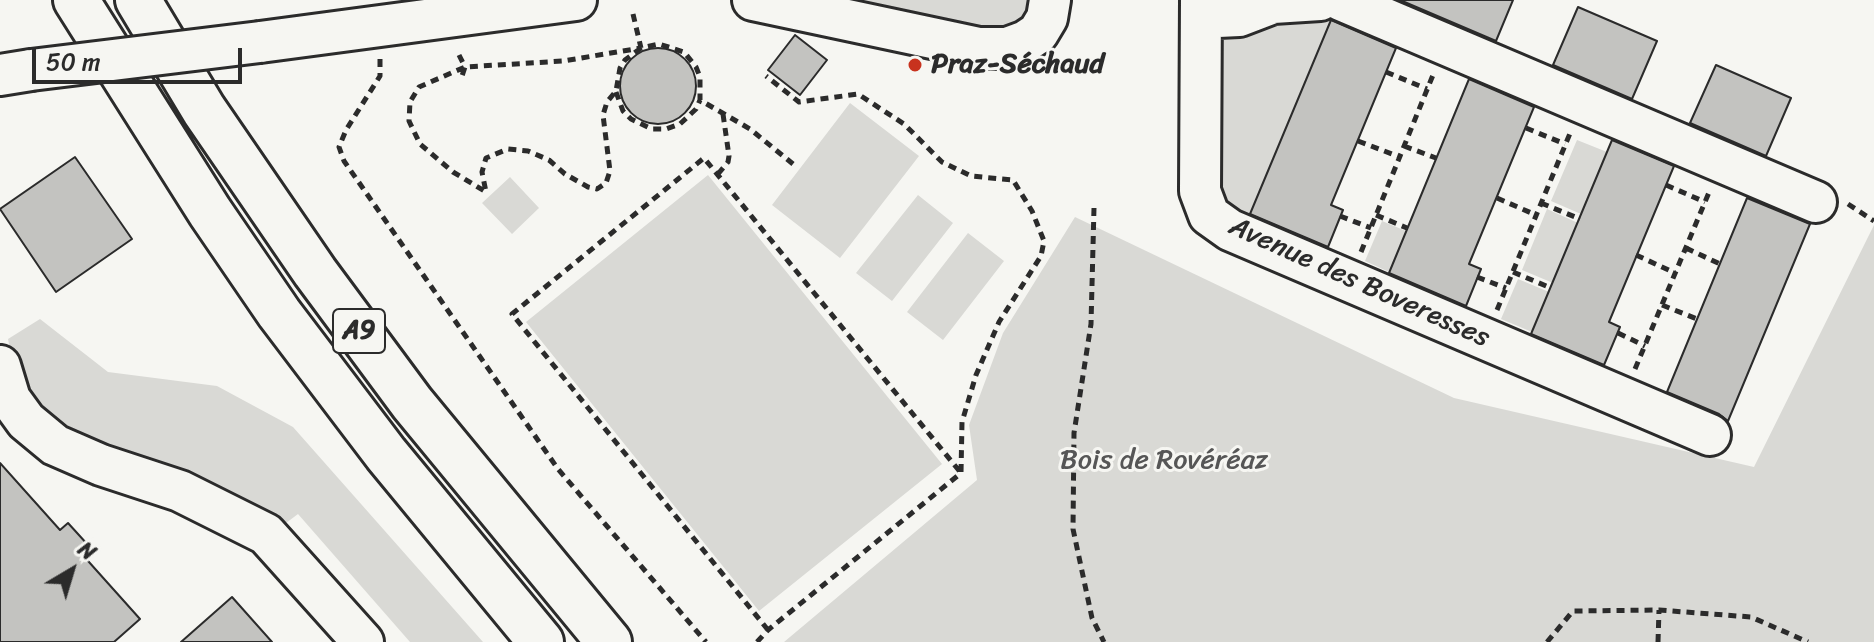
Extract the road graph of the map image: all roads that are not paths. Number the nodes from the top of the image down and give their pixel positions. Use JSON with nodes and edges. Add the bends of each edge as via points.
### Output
{"nodes":[{"id":1,"x":76,"y":0,"type":"edge"},
{"id":2,"x":138,"y":0,"type":"edge"},
{"id":3,"x":576,"y":0,"type":"edge"},
{"id":4,"x":753,"y":0,"type":"edge"},
{"id":5,"x":1050,"y":0,"type":"edge"},
{"id":6,"x":1320,"y":0,"type":"edge"},
{"id":7,"x":1341,"y":0,"type":"edge"},
{"id":8,"x":1201,"y":6,"type":"edge"},
{"id":9,"x":370,"y":18,"type":"edge"},
{"id":10,"x":15,"y":73,"type":"edge"},
{"id":11,"x":1816,"y":202,"type":"dead end"},
{"id":12,"x":0,"y":366,"type":"edge"},
{"id":13,"x":1710,"y":435,"type":"dead end"},
{"id":14,"x":363,"y":642,"type":"edge"},
{"id":15,"x":541,"y":642,"type":"edge"},
{"id":16,"x":609,"y":642,"type":"edge"}],
"edges":[{"from":1,"to":15,"type":"highway","number":"A9","via":[[279,313],[386,454]]},
{"from":2,"to":16,"type":"highway","number":"A9","via":[[204,110],[324,284],[440,438]]},
{"from":3,"to":9,"type":"street"},
{"from":4,"to":5,"type":"street","via":[[979,48],[1007,48],[1038,33]]},
{"from":6,"to":8,"type":"street","via":[[1273,3],[1239,16],[1218,17]]},
{"from":7,"to":11,"type":"street"},
{"from":8,"to":13,"type":"street","name":"Avenue des Boveresses","via":[[1200,191],[1209,215],[1230,230]]},
{"from":9,"to":10,"type":"street","bridge":true,"via":[[260,42]]},
{"from":12,"to":14,"type":"street","via":[[10,399],[55,445],[180,491],[266,534]]}]}
